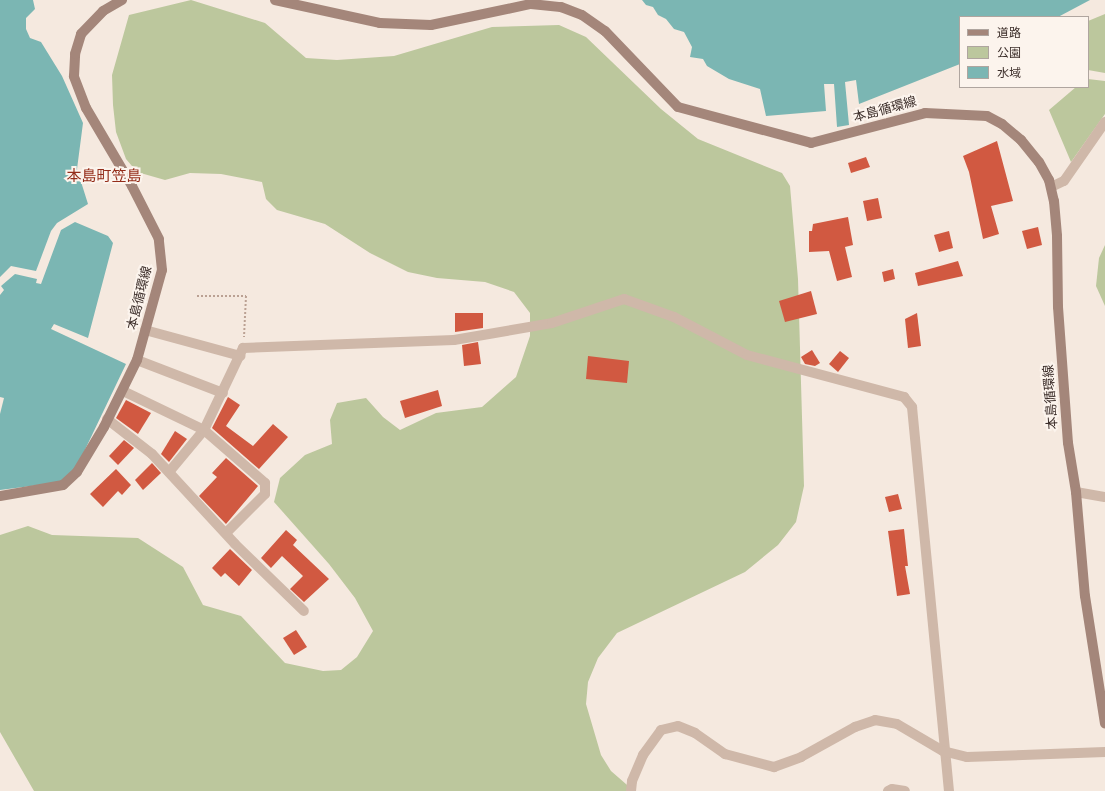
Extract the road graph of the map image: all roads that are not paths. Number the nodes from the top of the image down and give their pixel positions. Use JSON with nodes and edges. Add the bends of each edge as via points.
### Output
{"nodes":[{"id":1,"x":122,"y":0,"type":"edge"},
{"id":2,"x":275,"y":0,"type":"edge"},
{"id":3,"x":1105,"y":122,"type":"edge"},
{"id":4,"x":1051,"y":187,"type":"junction"},
{"id":5,"x":145,"y":330,"type":"junction"},
{"id":6,"x":242,"y":352,"type":"junction"},
{"id":7,"x":137,"y":360,"type":"junction"},
{"id":8,"x":123,"y":391,"type":"junction"},
{"id":9,"x":222,"y":393,"type":"junction"},
{"id":10,"x":107,"y":419,"type":"junction"},
{"id":11,"x":204,"y":430,"type":"junction"},
{"id":12,"x":169,"y":472,"type":"junction"},
{"id":13,"x":1076,"y":492,"type":"junction"},
{"id":14,"x":0,"y":496,"type":"edge"},
{"id":15,"x":1105,"y":496,"type":"edge"},
{"id":16,"x":226,"y":533,"type":"junction"},
{"id":17,"x":304,"y":611,"type":"dead end"},
{"id":18,"x":1105,"y":723,"type":"edge"},
{"id":19,"x":943,"y":751,"type":"junction"},
{"id":20,"x":1105,"y":752,"type":"edge"},
{"id":21,"x":631,"y":791,"type":"edge"},
{"id":22,"x":888,"y":791,"type":"edge"},
{"id":23,"x":905,"y":791,"type":"edge"},
{"id":24,"x":949,"y":791,"type":"edge"}],
"edges":[{"from":1,"to":5,"type":"main road","name":"本島循環線","via":[[103,12],[81,34],[75,54],[74,76],[86,108],[132,186],[159,239],[162,270]]},
{"from":2,"to":4,"type":"main road","name":"本島循環線","via":[[380,23],[431,25],[532,4],[561,7],[582,15],[605,31],[678,107],[811,143],[925,113],[987,116],[1002,124],[1021,140],[1039,162]]},
{"from":3,"to":4,"type":"street","via":[[1064,181]]},
{"from":4,"to":13,"type":"main road","name":"本島循環線","via":[[1057,236],[1058,306],[1068,443]]},
{"from":5,"to":6,"type":"street"},
{"from":5,"to":7,"type":"main road","name":"本島循環線"},
{"from":6,"to":9,"type":"street"},
{"from":6,"to":19,"type":"street","via":[[454,340],[552,324],[624,299],[674,317],[747,355],[904,397],[912,407]]},
{"from":7,"to":8,"type":"main road","name":"本島循環線"},
{"from":7,"to":9,"type":"street"},
{"from":8,"to":10,"type":"main road","name":"本島循環線"},
{"from":8,"to":11,"type":"street"},
{"from":9,"to":11,"type":"street"},
{"from":10,"to":12,"type":"street","via":[[152,454]]},
{"from":10,"to":14,"type":"main road","name":"本島循環線","via":[[77,472],[63,485]]},
{"from":11,"to":12,"type":"street"},
{"from":11,"to":16,"type":"street","via":[[265,483],[265,494]]},
{"from":12,"to":16,"type":"street"},
{"from":13,"to":15,"type":"street"},
{"from":13,"to":18,"type":"main road","name":"本島循環線","via":[[1085,596]]},
{"from":16,"to":17,"type":"street"},
{"from":19,"to":20,"type":"street","via":[[967,757]]},
{"from":19,"to":21,"type":"street","via":[[897,724],[876,720],[855,727],[801,757],[774,767],[724,754],[695,734],[678,726],[661,730],[643,755],[632,781]]},
{"from":19,"to":24,"type":"street"},
{"from":22,"to":23,"type":"street"}]}
